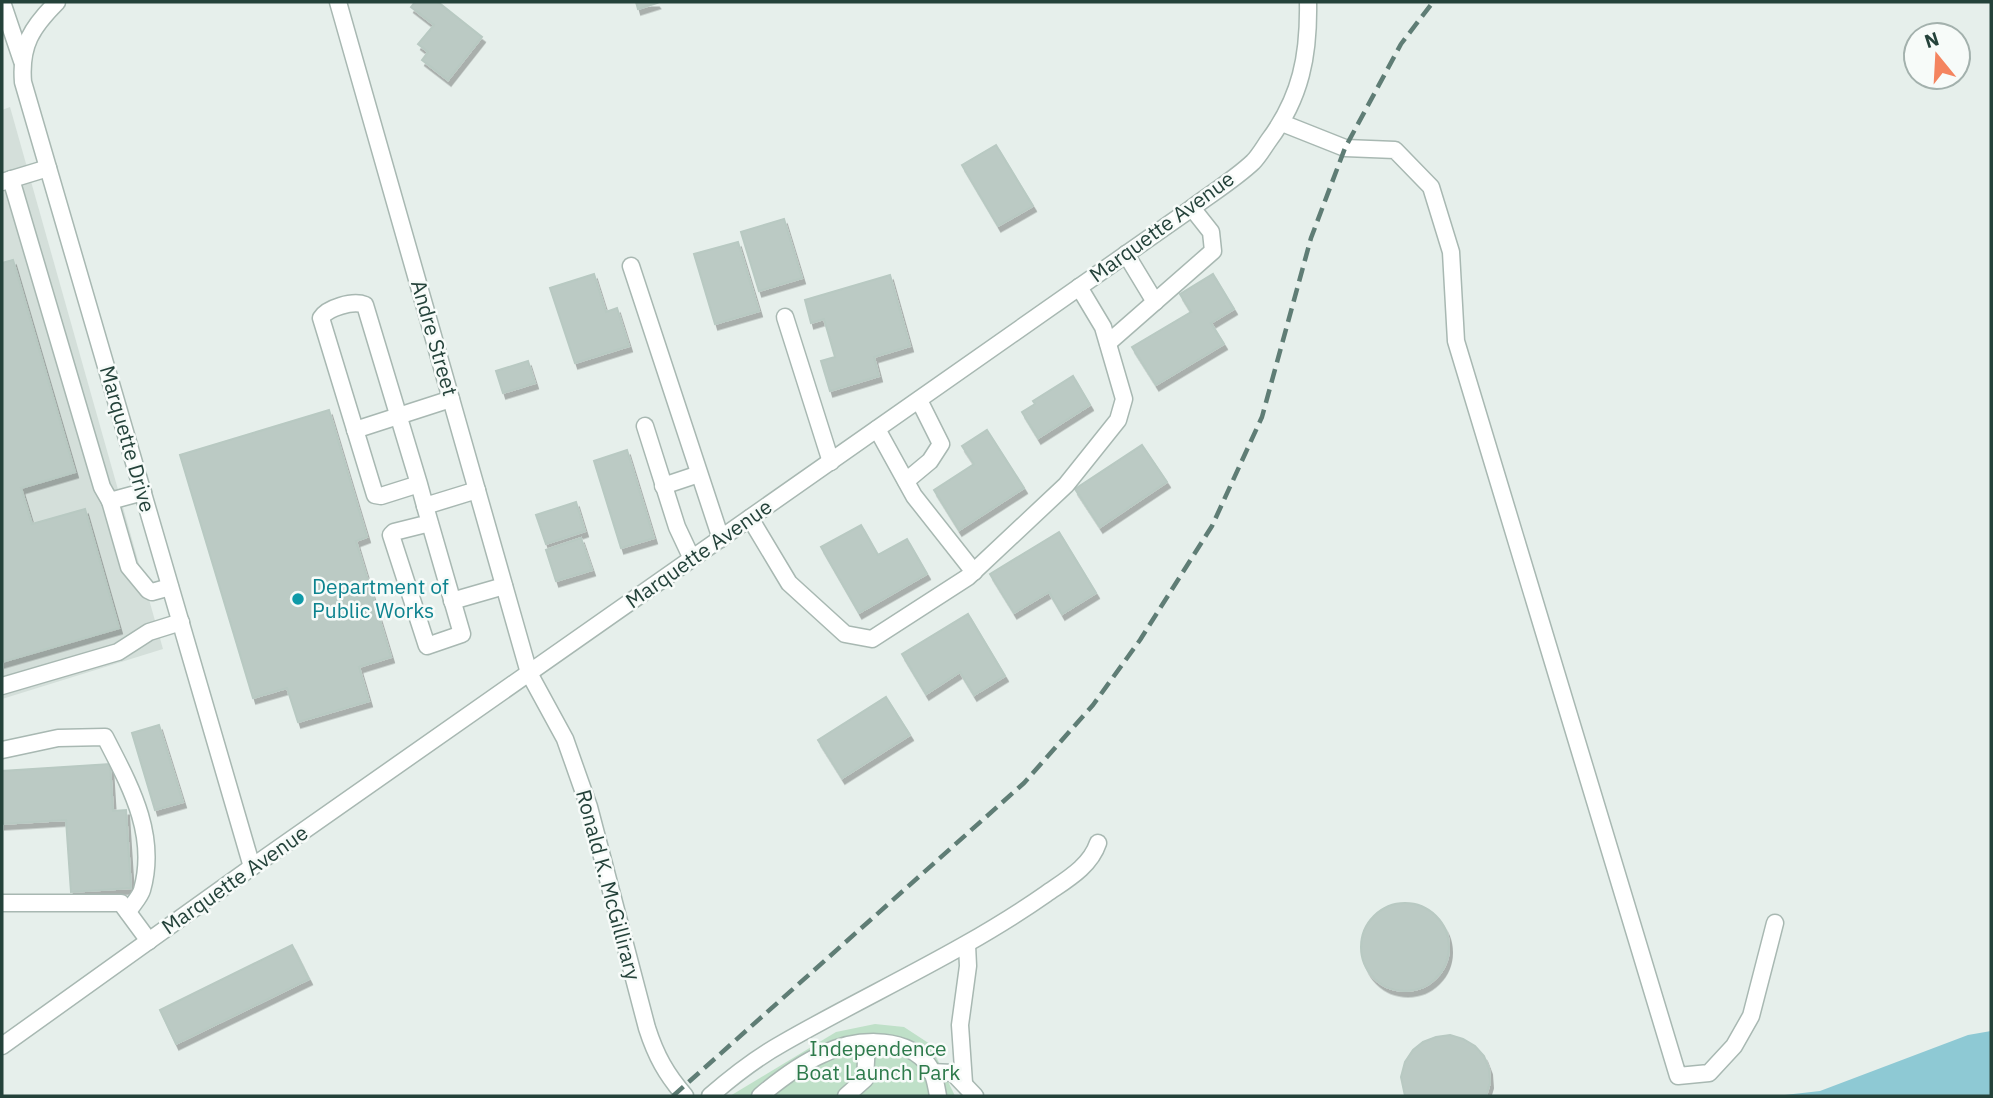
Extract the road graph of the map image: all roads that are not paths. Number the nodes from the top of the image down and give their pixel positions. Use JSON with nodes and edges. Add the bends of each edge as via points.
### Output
{"nodes":[{"id":1,"x":2,"y":2,"type":"edge"},
{"id":2,"x":57,"y":2,"type":"edge"},
{"id":3,"x":338,"y":2,"type":"edge"},
{"id":4,"x":1308,"y":2,"type":"edge"},
{"id":5,"x":22,"y":61,"type":"junction"},
{"id":6,"x":1282,"y":123,"type":"junction"},
{"id":7,"x":48,"y":168,"type":"junction"},
{"id":8,"x":6,"y":181,"type":"edge"},
{"id":9,"x":1192,"y":208,"type":"junction"},
{"id":10,"x":1126,"y":254,"type":"junction"},
{"id":11,"x":631,"y":266,"type":"dead end"},
{"id":12,"x":1079,"y":287,"type":"junction"},
{"id":13,"x":1155,"y":302,"type":"junction"},
{"id":14,"x":785,"y":317,"type":"dead end"},
{"id":15,"x":1108,"y":343,"type":"junction"},
{"id":16,"x":451,"y":399,"type":"junction"},
{"id":17,"x":919,"y":400,"type":"junction"},
{"id":18,"x":399,"y":416,"type":"junction"},
{"id":19,"x":645,"y":426,"type":"dead end"},
{"id":20,"x":877,"y":429,"type":"junction"},
{"id":21,"x":355,"y":430,"type":"junction"},
{"id":22,"x":831,"y":462,"type":"junction"},
{"id":23,"x":699,"y":474,"type":"junction"},
{"id":24,"x":906,"y":481,"type":"junction"},
{"id":25,"x":419,"y":484,"type":"junction"},
{"id":26,"x":663,"y":486,"type":"junction"},
{"id":27,"x":477,"y":490,"type":"junction"},
{"id":28,"x":143,"y":492,"type":"junction"},
{"id":29,"x":110,"y":501,"type":"junction"},
{"id":30,"x":425,"y":506,"type":"junction"},
{"id":31,"x":750,"y":518,"type":"junction"},
{"id":32,"x":430,"y":523,"type":"junction"},
{"id":33,"x":720,"y":539,"type":"junction"},
{"id":34,"x":691,"y":559,"type":"junction"},
{"id":35,"x":974,"y":572,"type":"junction"},
{"id":36,"x":505,"y":586,"type":"junction"},
{"id":37,"x":170,"y":587,"type":"junction"},
{"id":38,"x":453,"y":601,"type":"junction"},
{"id":39,"x":181,"y":622,"type":"junction"},
{"id":40,"x":529,"y":673,"type":"junction"},
{"id":41,"x":2,"y":686,"type":"edge"},
{"id":42,"x":2,"y":750,"type":"edge"},
{"id":43,"x":1098,"y":844,"type":"dead end"},
{"id":44,"x":252,"y":867,"type":"junction"},
{"id":45,"x":2,"y":903,"type":"edge"},
{"id":46,"x":128,"y":912,"type":"junction"},
{"id":47,"x":1775,"y":923,"type":"dead end"},
{"id":48,"x":149,"y":941,"type":"junction"},
{"id":49,"x":967,"y":945,"type":"junction"},
{"id":50,"x":867,"y":1043,"type":"junction"},
{"id":51,"x":2,"y":1046,"type":"edge"},
{"id":52,"x":931,"y":1072,"type":"junction"},
{"id":53,"x":964,"y":1083,"type":"junction"},
{"id":54,"x":685,"y":1096,"type":"edge"},
{"id":55,"x":710,"y":1096,"type":"edge"},
{"id":56,"x":760,"y":1096,"type":"edge"},
{"id":57,"x":846,"y":1096,"type":"edge"},
{"id":58,"x":939,"y":1096,"type":"edge"},
{"id":59,"x":975,"y":1096,"type":"edge"}],
"edges":[{"from":1,"to":5,"type":"street"},
{"from":2,"to":5,"type":"street","name":"Marquette Drive","via":[[35,25]]},
{"from":3,"to":16,"type":"street","name":"Andre Street"},
{"from":4,"to":6,"type":"street","name":"Marquette Avenue","via":[[1305,60],[1297,94]]},
{"from":5,"to":7,"type":"street","name":"Marquette Drive","via":[[23,82]]},
{"from":6,"to":9,"type":"street","name":"Marquette Avenue","via":[[1254,161]]},
{"from":6,"to":47,"type":"street","via":[[1345,148],[1395,150],[1431,187],[1451,251],[1456,341],[1678,1076],[1709,1073],[1734,1046],[1751,1016]]},
{"from":7,"to":8,"type":"street"},
{"from":7,"to":28,"type":"street","name":"Marquette Drive"},
{"from":8,"to":29,"type":"street"},
{"from":9,"to":10,"type":"street","name":"Marquette Avenue"},
{"from":9,"to":13,"type":"street","via":[[1211,232],[1213,251]]},
{"from":10,"to":12,"type":"street","name":"Marquette Avenue"},
{"from":10,"to":13,"type":"street"},
{"from":11,"to":23,"type":"street"},
{"from":12,"to":15,"type":"street"},
{"from":12,"to":17,"type":"street","name":"Marquette Avenue"},
{"from":13,"to":15,"type":"street"},
{"from":14,"to":22,"type":"street"},
{"from":15,"to":35,"type":"street","via":[[1124,399],[1118,420],[1066,485]]},
{"from":16,"to":18,"type":"street"},
{"from":16,"to":27,"type":"street","name":"Andre Street"},
{"from":17,"to":20,"type":"street","name":"Marquette Avenue"},
{"from":17,"to":24,"type":"street","via":[[942,444]]},
{"from":18,"to":21,"type":"street"},
{"from":18,"to":21,"type":"street","via":[[365,304],[326,311],[321,318]]},
{"from":18,"to":25,"type":"street"},
{"from":19,"to":26,"type":"street"},
{"from":20,"to":22,"type":"street","name":"Marquette Avenue"},
{"from":20,"to":24,"type":"street"},
{"from":21,"to":25,"type":"street","via":[[375,495]]},
{"from":22,"to":31,"type":"street","name":"Marquette Avenue"},
{"from":23,"to":26,"type":"street"},
{"from":23,"to":33,"type":"street"},
{"from":24,"to":35,"type":"street"},
{"from":25,"to":30,"type":"street"},
{"from":26,"to":34,"type":"street"},
{"from":27,"to":30,"type":"street"},
{"from":27,"to":36,"type":"street","name":"Andre Street"},
{"from":28,"to":29,"type":"street"},
{"from":28,"to":37,"type":"street","name":"Marquette Drive"},
{"from":29,"to":37,"type":"street","via":[[130,567],[148,590]]},
{"from":30,"to":32,"type":"street"},
{"from":31,"to":33,"type":"street","name":"Marquette Avenue"},
{"from":31,"to":35,"type":"street","via":[[789,583],[845,634],[872,639]]},
{"from":32,"to":38,"type":"street"},
{"from":32,"to":38,"type":"street","via":[[391,535],[427,646],[462,634]]},
{"from":33,"to":34,"type":"street","name":"Marquette Avenue"},
{"from":34,"to":40,"type":"street","name":"Marquette Avenue"},
{"from":36,"to":38,"type":"street"},
{"from":36,"to":40,"type":"street","name":"Andre Street"},
{"from":37,"to":39,"type":"street","name":"Marquette Drive"},
{"from":39,"to":41,"type":"street","via":[[149,632],[118,652]]},
{"from":39,"to":44,"type":"street","name":"Marquette Drive"},
{"from":40,"to":44,"type":"street","name":"Marquette Avenue"},
{"from":40,"to":54,"type":"street","name":"Ronald K. McGillirary","via":[[565,739],[589,807],[654,1050]]},
{"from":42,"to":46,"type":"street","via":[[58,738],[105,737],[141,812],[148,850],[142,892]]},
{"from":43,"to":49,"type":"street","via":[[1078,871]]},
{"from":44,"to":48,"type":"street","name":"Marquette Avenue"},
{"from":45,"to":46,"type":"street","via":[[121,903]]},
{"from":46,"to":48,"type":"street"},
{"from":48,"to":51,"type":"street","name":"Marquette Avenue"},
{"from":49,"to":53,"type":"street","via":[[960,1025]]},
{"from":49,"to":55,"type":"street","via":[[782,1044],[741,1069]]},
{"from":50,"to":52,"type":"street","via":[[881,1041],[908,1050],[926,1062]]},
{"from":50,"to":56,"type":"street","via":[[824,1053]]},
{"from":50,"to":57,"type":"street","via":[[865,1079]]},
{"from":52,"to":53,"type":"street","via":[[953,1073]]},
{"from":52,"to":58,"type":"street"},
{"from":53,"to":59,"type":"street"}]}
